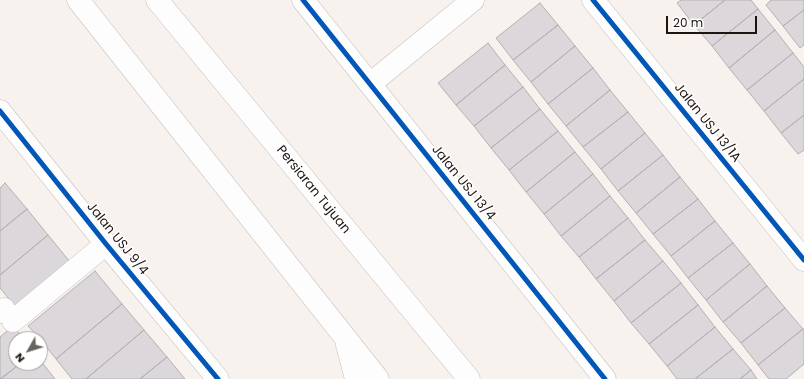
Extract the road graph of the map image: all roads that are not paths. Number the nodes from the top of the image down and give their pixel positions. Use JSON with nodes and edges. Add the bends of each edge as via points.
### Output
{"nodes":[{"id":1,"x":157,"y":0,"type":"edge"},
{"id":2,"x":303,"y":0,"type":"edge"},
{"id":3,"x":472,"y":0,"type":"edge"},
{"id":4,"x":593,"y":0,"type":"edge"},
{"id":5,"x":80,"y":1,"type":"edge"},
{"id":6,"x":370,"y":84,"type":"junction"},
{"id":7,"x":0,"y":111,"type":"edge"},
{"id":8,"x":106,"y":244,"type":"junction"},
{"id":9,"x":804,"y":260,"type":"edge"},
{"id":10,"x":6,"y":314,"type":"edge"},
{"id":11,"x":345,"y":338,"type":"junction"},
{"id":12,"x":218,"y":379,"type":"edge"},
{"id":13,"x":356,"y":379,"type":"edge"},
{"id":14,"x":378,"y":379,"type":"edge"},
{"id":15,"x":469,"y":379,"type":"edge"},
{"id":16,"x":605,"y":379,"type":"edge"}],
"edges":[{"from":1,"to":15,"type":"street","name":"Persiaran Tujuan"},
{"from":2,"to":6,"type":"street","name":"Jalan USJ 13/4"},
{"from":3,"to":6,"type":"street"},
{"from":4,"to":9,"type":"street","name":"Jalan USJ 13/1A"},
{"from":5,"to":11,"type":"street"},
{"from":6,"to":16,"type":"street","name":"Jalan USJ 13/4"},
{"from":7,"to":8,"type":"street","name":"Jalan USJ 9/4"},
{"from":8,"to":10,"type":"street"},
{"from":8,"to":12,"type":"street","name":"Jalan USJ 9/4"},
{"from":11,"to":13,"type":"street"},
{"from":11,"to":14,"type":"street"}]}
